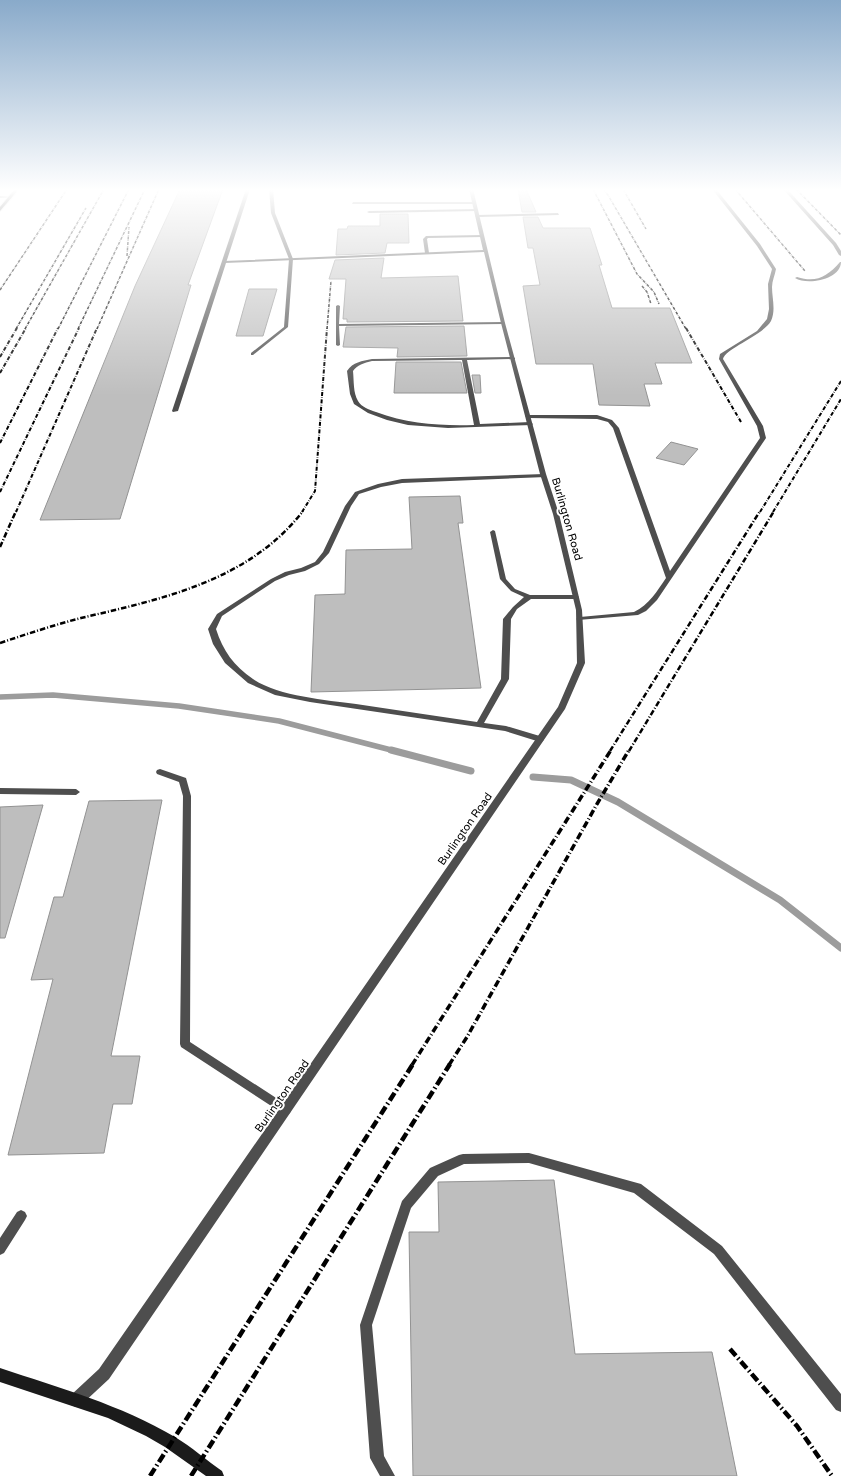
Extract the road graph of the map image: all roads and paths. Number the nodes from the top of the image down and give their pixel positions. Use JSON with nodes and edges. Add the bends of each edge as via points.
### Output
{"nodes":[{"id":1,"x":225,"y":258,"type":"edge"},
{"id":2,"x":316,"y":258,"type":"edge"},
{"id":3,"x":487,"y":258,"type":"edge"},
{"id":4,"x":767,"y":258,"type":"edge"},
{"id":5,"x":291,"y":259,"type":"junction"},
{"id":6,"x":224,"y":262,"type":"junction"},
{"id":7,"x":841,"y":264,"type":"edge"},
{"id":8,"x":797,"y":278,"type":"dead end"},
{"id":9,"x":338,"y":306,"type":"dead end"},
{"id":10,"x":503,"y":323,"type":"junction"},
{"id":11,"x":337,"y":325,"type":"junction"},
{"id":12,"x":338,"y":345,"type":"dead end"},
{"id":13,"x":253,"y":354,"type":"dead end"},
{"id":14,"x":513,"y":358,"type":"junction"},
{"id":15,"x":464,"y":359,"type":"junction"},
{"id":16,"x":175,"y":411,"type":"dead end"},
{"id":17,"x":529,"y":420,"type":"junction"},
{"id":18,"x":477,"y":425,"type":"junction"},
{"id":19,"x":544,"y":476,"type":"junction"},
{"id":20,"x":493,"y":532,"type":"dead end"},
{"id":21,"x":669,"y":578,"type":"junction"},
{"id":22,"x":529,"y":597,"type":"junction"},
{"id":23,"x":576,"y":597,"type":"junction"},
{"id":24,"x":580,"y":619,"type":"junction"},
{"id":25,"x":479,"y":725,"type":"junction"},
{"id":26,"x":540,"y":739,"type":"junction"},
{"id":27,"x":160,"y":772,"type":"dead end"},
{"id":28,"x":0,"y":791,"type":"edge"},
{"id":29,"x":76,"y":792,"type":"dead end"},
{"id":30,"x":286,"y":1110,"type":"junction"},
{"id":31,"x":21,"y":1216,"type":"dead end"},
{"id":32,"x":0,"y":1249,"type":"edge"},
{"id":33,"x":0,"y":1375,"type":"edge"},
{"id":34,"x":76,"y":1400,"type":"junction"},
{"id":35,"x":841,"y":1405,"type":"edge"},
{"id":36,"x":217,"y":1476,"type":"edge"},
{"id":37,"x":388,"y":1476,"type":"edge"}],
"edges":[{"from":1,"to":6,"type":"street"},
{"from":2,"to":5,"type":"street"},
{"from":3,"to":10,"type":"street","name":"Burlington Road"},
{"from":4,"to":21,"type":"street","via":[[774,269],[770,284],[771,313],[764,327],[722,354],[721,359],[760,426],[763,438]]},
{"from":5,"to":6,"type":"street"},
{"from":5,"to":13,"type":"street","via":[[286,327]]},
{"from":6,"to":16,"type":"street"},
{"from":7,"to":8,"type":"street","via":[[819,280],[806,281]]},
{"from":9,"to":11,"type":"street"},
{"from":10,"to":11,"type":"street"},
{"from":10,"to":14,"type":"street","name":"Burlington Road"},
{"from":11,"to":12,"type":"street"},
{"from":14,"to":15,"type":"street"},
{"from":14,"to":17,"type":"street","name":"Burlington Road"},
{"from":15,"to":18,"type":"street"},
{"from":15,"to":18,"type":"street","via":[[372,360],[356,365],[350,371],[355,402],[376,414],[407,424]]},
{"from":17,"to":18,"type":"street"},
{"from":17,"to":19,"type":"street","name":"Burlington Road"},
{"from":17,"to":21,"type":"street","via":[[597,417],[610,420],[616,428]]},
{"from":19,"to":23,"type":"street","name":"Burlington Road"},
{"from":19,"to":25,"type":"street","via":[[402,481],[357,493],[348,506],[326,553],[317,563],[273,580],[219,615],[212,629],[216,644],[228,661],[251,681],[278,693]]},
{"from":20,"to":22,"type":"street","via":[[502,579],[513,590]]},
{"from":21,"to":24,"type":"street","via":[[654,600],[636,614]]},
{"from":22,"to":23,"type":"street"},
{"from":22,"to":25,"type":"street","via":[[515,608],[507,620],[505,679]]},
{"from":23,"to":24,"type":"street","name":"Burlington Road"},
{"from":24,"to":26,"type":"street","name":"Burlington Road","via":[[581,663],[562,707]]},
{"from":25,"to":26,"type":"street","via":[[506,729]]},
{"from":26,"to":30,"type":"street","name":"Burlington Road"},
{"from":27,"to":30,"type":"street","via":[[183,780],[187,796],[185,1044]]},
{"from":28,"to":29,"type":"street"},
{"from":30,"to":34,"type":"street","name":"Burlington Road","via":[[104,1374]]},
{"from":31,"to":32,"type":"street"},
{"from":33,"to":34,"type":"main road"},
{"from":34,"to":36,"type":"main road","via":[[137,1425],[170,1442]]},
{"from":35,"to":37,"type":"street","via":[[718,1250],[637,1188],[529,1158],[463,1159],[434,1172],[406,1205],[366,1325],[377,1458]]}]}
